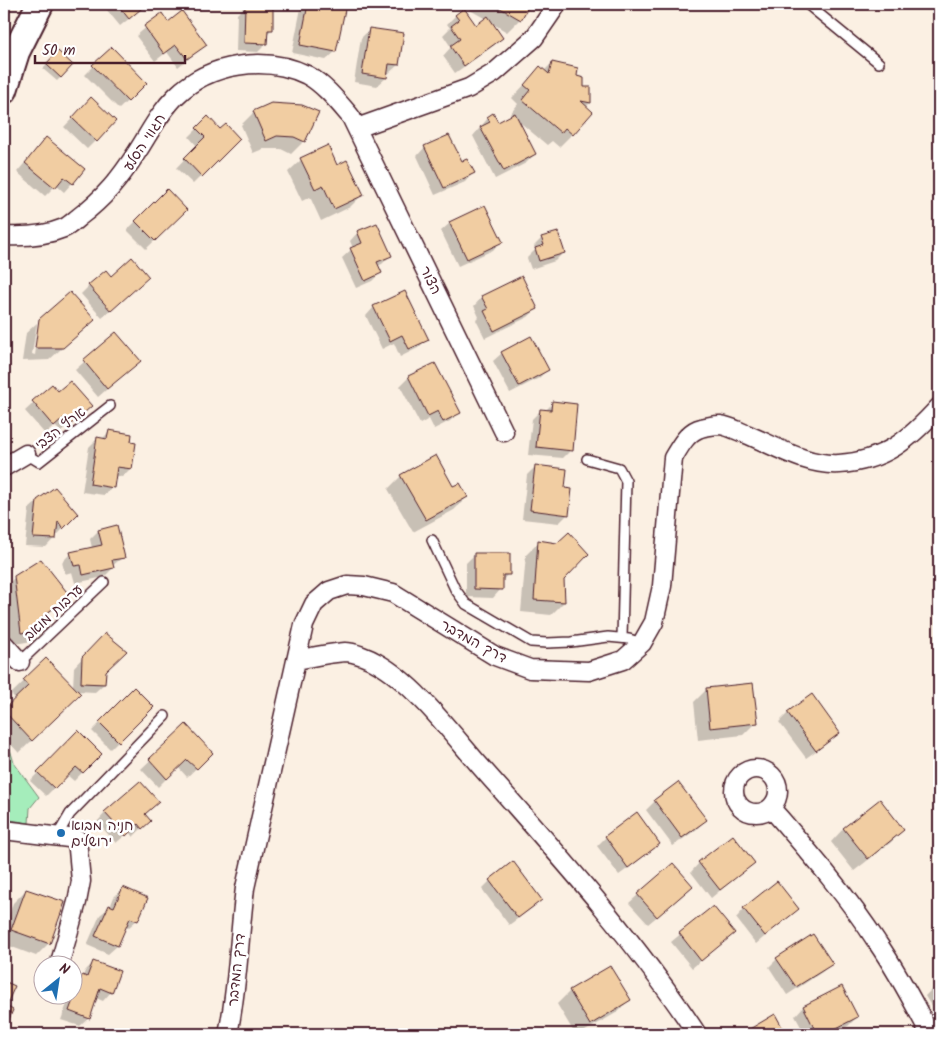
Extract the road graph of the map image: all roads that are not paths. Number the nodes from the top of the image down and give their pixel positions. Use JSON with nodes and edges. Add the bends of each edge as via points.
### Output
{"nodes":[{"id":1,"x":40,"y":4,"type":"edge"},
{"id":2,"x":807,"y":4,"type":"edge"},
{"id":3,"x":557,"y":5,"type":"edge"},
{"id":4,"x":878,"y":63,"type":"dead end"},
{"id":5,"x":4,"y":90,"type":"edge"},
{"id":6,"x":357,"y":128,"type":"junction"},
{"id":7,"x":4,"y":236,"type":"edge"},
{"id":8,"x":110,"y":406,"type":"dead end"},
{"id":9,"x":939,"y":407,"type":"edge"},
{"id":10,"x":504,"y":432,"type":"dead end"},
{"id":11,"x":26,"y":454,"type":"joint"},
{"id":12,"x":587,"y":459,"type":"dead end"},
{"id":13,"x":4,"y":468,"type":"edge"},
{"id":14,"x":432,"y":540,"type":"dead end"},
{"id":15,"x":104,"y":582,"type":"dead end"},
{"id":16,"x":622,"y":638,"type":"junction"},
{"id":17,"x":642,"y":643,"type":"junction"},
{"id":18,"x":4,"y":644,"type":"edge"},
{"id":19,"x":296,"y":660,"type":"junction"},
{"id":20,"x":20,"y":662,"type":"joint"},
{"id":21,"x":165,"y":716,"type":"dead end"},
{"id":22,"x":771,"y":808,"type":"dead end"},
{"id":23,"x":4,"y":830,"type":"edge"},
{"id":24,"x":57,"y":836,"type":"junction"},
{"id":25,"x":62,"y":956,"type":"edge"},
{"id":26,"x":228,"y":1034,"type":"edge"},
{"id":27,"x":697,"y":1034,"type":"edge"},
{"id":28,"x":930,"y":1034,"type":"edge"}],
"edges":[{"from":1,"to":5,"type":"street","via":[[16,52]]},
{"from":2,"to":4,"type":"lane"},
{"from":3,"to":6,"type":"street","via":[[534,38],[494,73],[469,88]]},
{"from":6,"to":7,"type":"street","name":"חגווי הסלע","via":[[334,97],[308,76],[260,64],[226,68],[199,79],[178,95],[157,117],[114,186],[65,228],[22,237]]},
{"from":6,"to":10,"type":"street","name":"הצור"},
{"from":8,"to":11,"type":"lane","name":"ארץ הצבי","via":[[39,462]]},
{"from":9,"to":17,"type":"street","name":"דרך המדבר","via":[[914,434],[886,453],[838,464],[810,461],[720,425],[697,429],[682,442],[673,458],[662,586],[654,622]]},
{"from":11,"to":13,"type":"street"},
{"from":12,"to":16,"type":"lane","via":[[619,468],[626,481]]},
{"from":14,"to":16,"type":"lane","via":[[455,589],[466,604],[531,642],[547,644]]},
{"from":15,"to":20,"type":"lane","name":"ערבות מואב"},
{"from":16,"to":17,"type":"lane"},
{"from":17,"to":19,"type":"street","name":"דרך המדבר","via":[[623,660],[589,672],[530,669],[496,656],[393,593],[347,584],[329,591],[314,604],[304,625]]},
{"from":18,"to":20,"type":"street"},
{"from":19,"to":26,"type":"street","name":"דרך המדבר","via":[[245,888]]},
{"from":19,"to":27,"type":"street","via":[[347,652],[376,662],[398,676],[593,896]]},
{"from":21,"to":24,"type":"lane","via":[[70,814]]},
{"from":22,"to":28,"type":"street","via":[[818,862],[872,934],[896,970]]},
{"from":23,"to":24,"type":"street"},
{"from":24,"to":25,"type":"street","via":[[77,839],[81,881]]}]}
